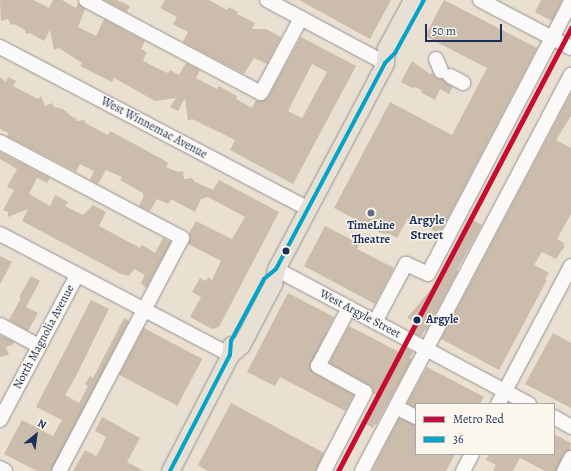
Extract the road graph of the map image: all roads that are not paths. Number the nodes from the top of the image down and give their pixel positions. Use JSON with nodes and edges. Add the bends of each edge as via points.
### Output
{"nodes":[{"id":1,"x":86,"y":0,"type":"edge"},
{"id":2,"x":267,"y":0,"type":"edge"},
{"id":3,"x":412,"y":0,"type":"edge"},
{"id":4,"x":424,"y":0,"type":"edge"},
{"id":5,"x":480,"y":0,"type":"edge"},
{"id":6,"x":571,"y":2,"type":"edge"},
{"id":7,"x":301,"y":18,"type":"junction"},
{"id":8,"x":552,"y":38,"type":"junction"},
{"id":9,"x":0,"y":47,"type":"edge"},
{"id":10,"x":571,"y":48,"type":"edge"},
{"id":11,"x":384,"y":62,"type":"junction"},
{"id":12,"x":571,"y":76,"type":"edge"},
{"id":13,"x":0,"y":142,"type":"edge"},
{"id":14,"x":308,"y":209,"type":"junction"},
{"id":15,"x":0,"y":234,"type":"edge"},
{"id":16,"x":571,"y":266,"type":"edge"},
{"id":17,"x":276,"y":269,"type":"junction"},
{"id":18,"x":77,"y":275,"type":"junction"},
{"id":19,"x":349,"y":308,"type":"junction"},
{"id":20,"x":144,"y":310,"type":"junction"},
{"id":21,"x":375,"y":322,"type":"junction"},
{"id":22,"x":0,"y":325,"type":"edge"},
{"id":23,"x":39,"y":346,"type":"junction"},
{"id":24,"x":426,"y":349,"type":"junction"},
{"id":25,"x":230,"y":356,"type":"junction"},
{"id":26,"x":505,"y":391,"type":"junction"},
{"id":27,"x":499,"y":403,"type":"edge"},
{"id":28,"x":527,"y":403,"type":"edge"},
{"id":29,"x":396,"y":407,"type":"junction"},
{"id":30,"x":415,"y":417,"type":"edge"},
{"id":31,"x":555,"y":418,"type":"edge"},
{"id":32,"x":0,"y":420,"type":"edge"},
{"id":33,"x":571,"y":427,"type":"edge"},
{"id":34,"x":471,"y":455,"type":"edge"},
{"id":35,"x":571,"y":458,"type":"edge"},
{"id":36,"x":0,"y":468,"type":"edge"},
{"id":37,"x":5,"y":471,"type":"edge"},
{"id":38,"x":59,"y":471,"type":"edge"},
{"id":39,"x":170,"y":471,"type":"edge"},
{"id":40,"x":324,"y":471,"type":"edge"},
{"id":41,"x":362,"y":471,"type":"edge"},
{"id":42,"x":463,"y":471,"type":"edge"},
{"id":43,"x":564,"y":471,"type":"edge"}],
"edges":[{"from":1,"to":7,"type":"street","via":[[261,93]]},
{"from":2,"to":7,"type":"street"},
{"from":3,"to":11,"type":"main road","via":[[386,48]]},
{"from":4,"to":11,"type":"main road","via":[[395,53]]},
{"from":5,"to":8,"type":"street"},
{"from":6,"to":8,"type":"street"},
{"from":7,"to":11,"type":"street"},
{"from":8,"to":10,"type":"street"},
{"from":8,"to":21,"type":"street","via":[[428,274],[406,264]]},
{"from":9,"to":14,"type":"street","name":"West Winnemac Avenue"},
{"from":11,"to":14,"type":"main road"},
{"from":12,"to":24,"type":"street"},
{"from":13,"to":20,"type":"street","via":[[182,238]]},
{"from":14,"to":17,"type":"main road"},
{"from":15,"to":18,"type":"street"},
{"from":16,"to":26,"type":"street"},
{"from":17,"to":19,"type":"street","name":"West Argyle Street"},
{"from":17,"to":25,"type":"main road","via":[[274,284],[241,346]]},
{"from":18,"to":20,"type":"street"},
{"from":18,"to":23,"type":"street","name":"North Magnolia Avenue"},
{"from":19,"to":21,"type":"street","name":"West Argyle Street"},
{"from":19,"to":40,"type":"street","via":[[318,366],[365,392]]},
{"from":20,"to":25,"type":"street"},
{"from":20,"to":38,"type":"street"},
{"from":21,"to":24,"type":"street","name":"West Argyle Street"},
{"from":22,"to":23,"type":"street"},
{"from":23,"to":32,"type":"street","name":"North Magnolia Avenue"},
{"from":24,"to":26,"type":"street","name":"West Argyle Street"},
{"from":24,"to":29,"type":"street"},
{"from":25,"to":39,"type":"main road"},
{"from":26,"to":27,"type":"street"},
{"from":26,"to":28,"type":"street","name":"West Argyle Street"},
{"from":29,"to":30,"type":"street"},
{"from":29,"to":41,"type":"street"},
{"from":31,"to":33,"type":"street"},
{"from":34,"to":42,"type":"street"},
{"from":35,"to":43,"type":"street"},
{"from":36,"to":37,"type":"street"}]}
